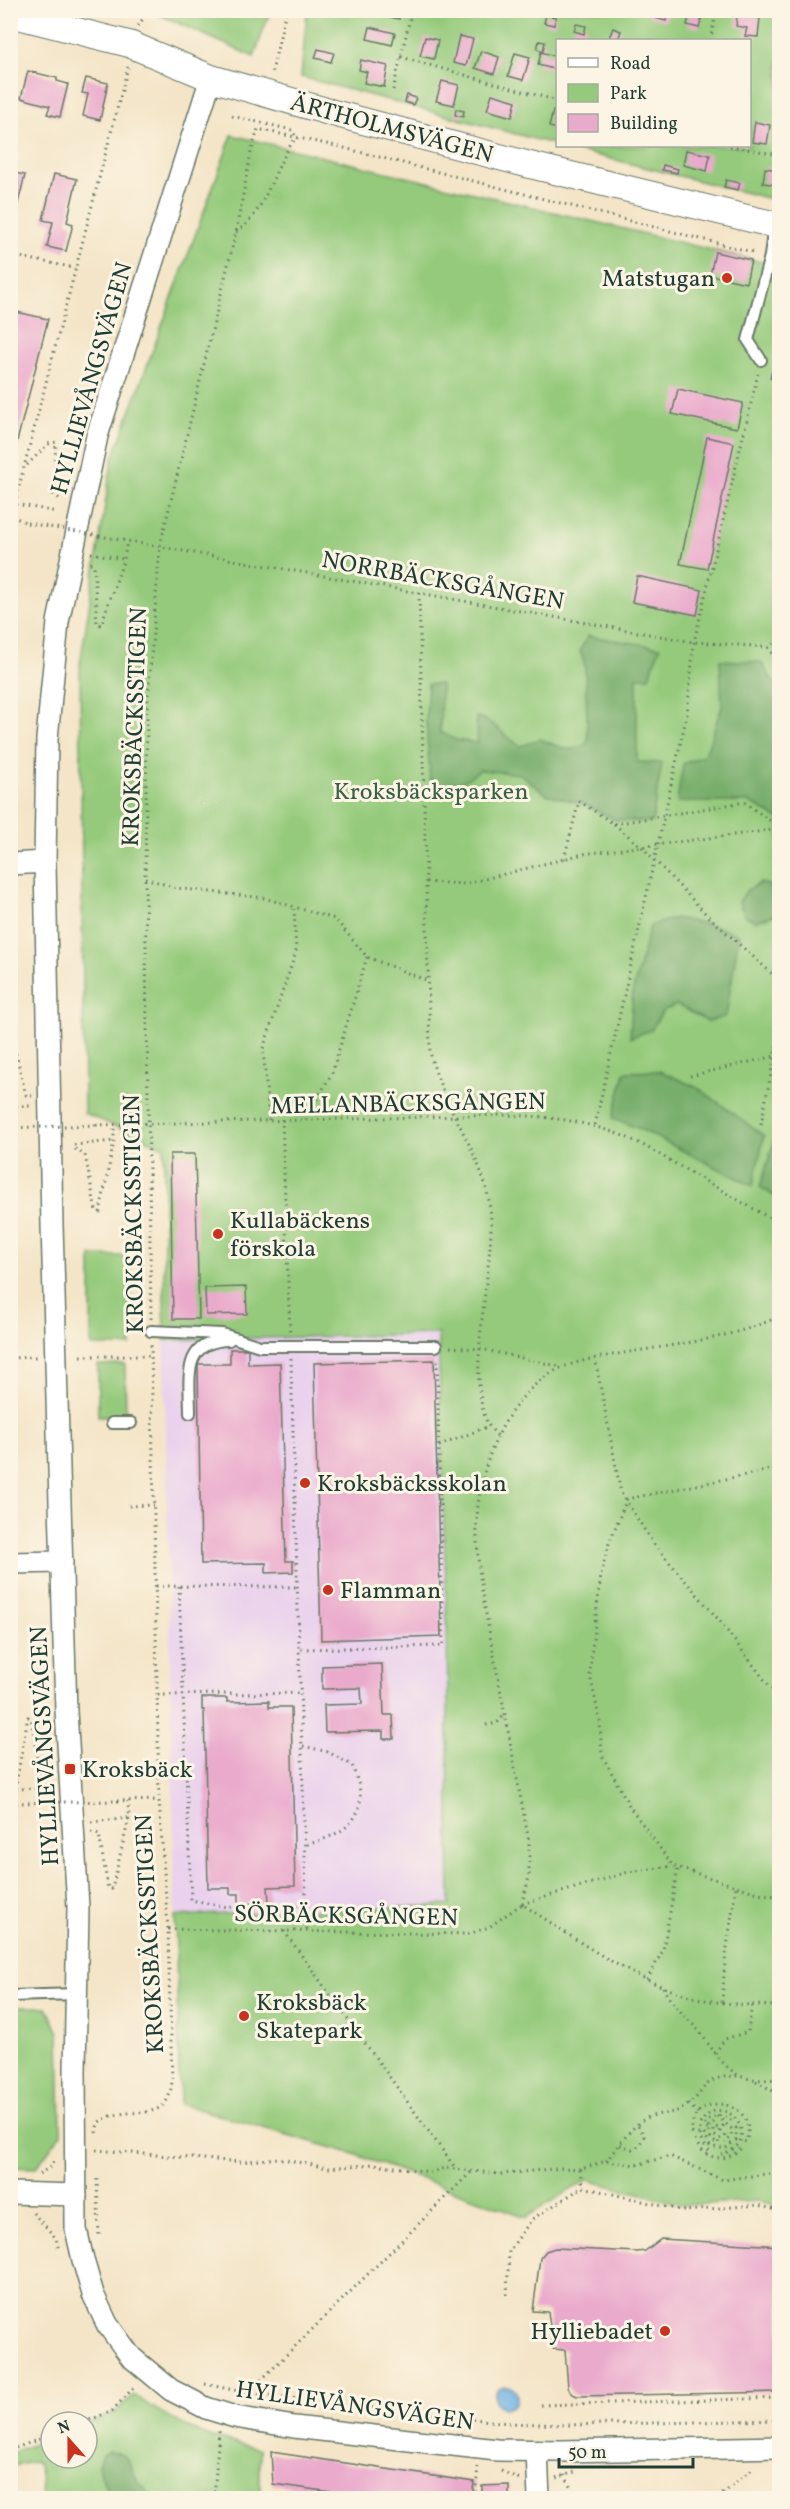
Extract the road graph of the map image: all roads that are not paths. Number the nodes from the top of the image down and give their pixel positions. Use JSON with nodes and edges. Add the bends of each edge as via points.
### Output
{"nodes":[{"id":1,"x":10,"y":14,"type":"edge"},
{"id":2,"x":211,"y":78,"type":"junction"},
{"id":3,"x":777,"y":225,"type":"edge"},
{"id":4,"x":761,"y":360,"type":"road end"},
{"id":5,"x":45,"y":862,"type":"junction"},
{"id":6,"x":10,"y":864,"type":"edge"},
{"id":7,"x":151,"y":1331,"type":"road end"},
{"id":8,"x":242,"y":1340,"type":"junction"},
{"id":9,"x":436,"y":1346,"type":"road end"},
{"id":10,"x":190,"y":1413,"type":"dead end"},
{"id":11,"x":131,"y":1423,"type":"dead end"},
{"id":12,"x":112,"y":1424,"type":"dead end"},
{"id":13,"x":62,"y":1562,"type":"junction"},
{"id":14,"x":10,"y":1563,"type":"edge"},
{"id":15,"x":77,"y":1995,"type":"junction"},
{"id":16,"x":10,"y":1996,"type":"edge"},
{"id":17,"x":10,"y":2193,"type":"edge"},
{"id":18,"x":76,"y":2195,"type":"junction"},
{"id":19,"x":780,"y":2447,"type":"edge"},
{"id":20,"x":537,"y":2451,"type":"junction"},
{"id":21,"x":539,"y":2499,"type":"edge"}],
"edges":[{"from":1,"to":2,"type":"street","name":"ÄRTHOLMSVÄGEN","via":[[129,44]]},
{"from":2,"to":3,"type":"street","name":"ÄRTHOLMSVÄGEN","via":[[526,164]]},
{"from":2,"to":5,"type":"street","name":"HYLLIEVÅNGSVÄGEN","via":[[97,436],[70,558],[52,672]]},
{"from":3,"to":4,"type":"lane","via":[[748,340]]},
{"from":5,"to":6,"type":"street"},
{"from":5,"to":13,"type":"street","name":"HYLLIEVÅNGSVÄGEN"},
{"from":7,"to":8,"type":"lane","via":[[222,1334]]},
{"from":8,"to":9,"type":"lane","via":[[260,1346]]},
{"from":8,"to":10,"type":"lane","via":[[216,1341],[196,1352],[190,1362]]},
{"from":11,"to":12,"type":"lane"},
{"from":13,"to":14,"type":"street"},
{"from":13,"to":15,"type":"street","name":"HYLLIEVÅNGSVÄGEN","via":[[78,1907]]},
{"from":15,"to":16,"type":"lane"},
{"from":15,"to":18,"type":"street","name":"HYLLIEVÅNGSVÄGEN"},
{"from":17,"to":18,"type":"street"},
{"from":18,"to":20,"type":"street","name":"HYLLIEVÅNGSVÄGEN","via":[[76,2229],[83,2260],[107,2324],[131,2357],[171,2390],[216,2411],[253,2421],[485,2449]]},
{"from":19,"to":20,"type":"street","name":"HYLLIEVÅNGSVÄGEN"},
{"from":20,"to":21,"type":"street"}]}
